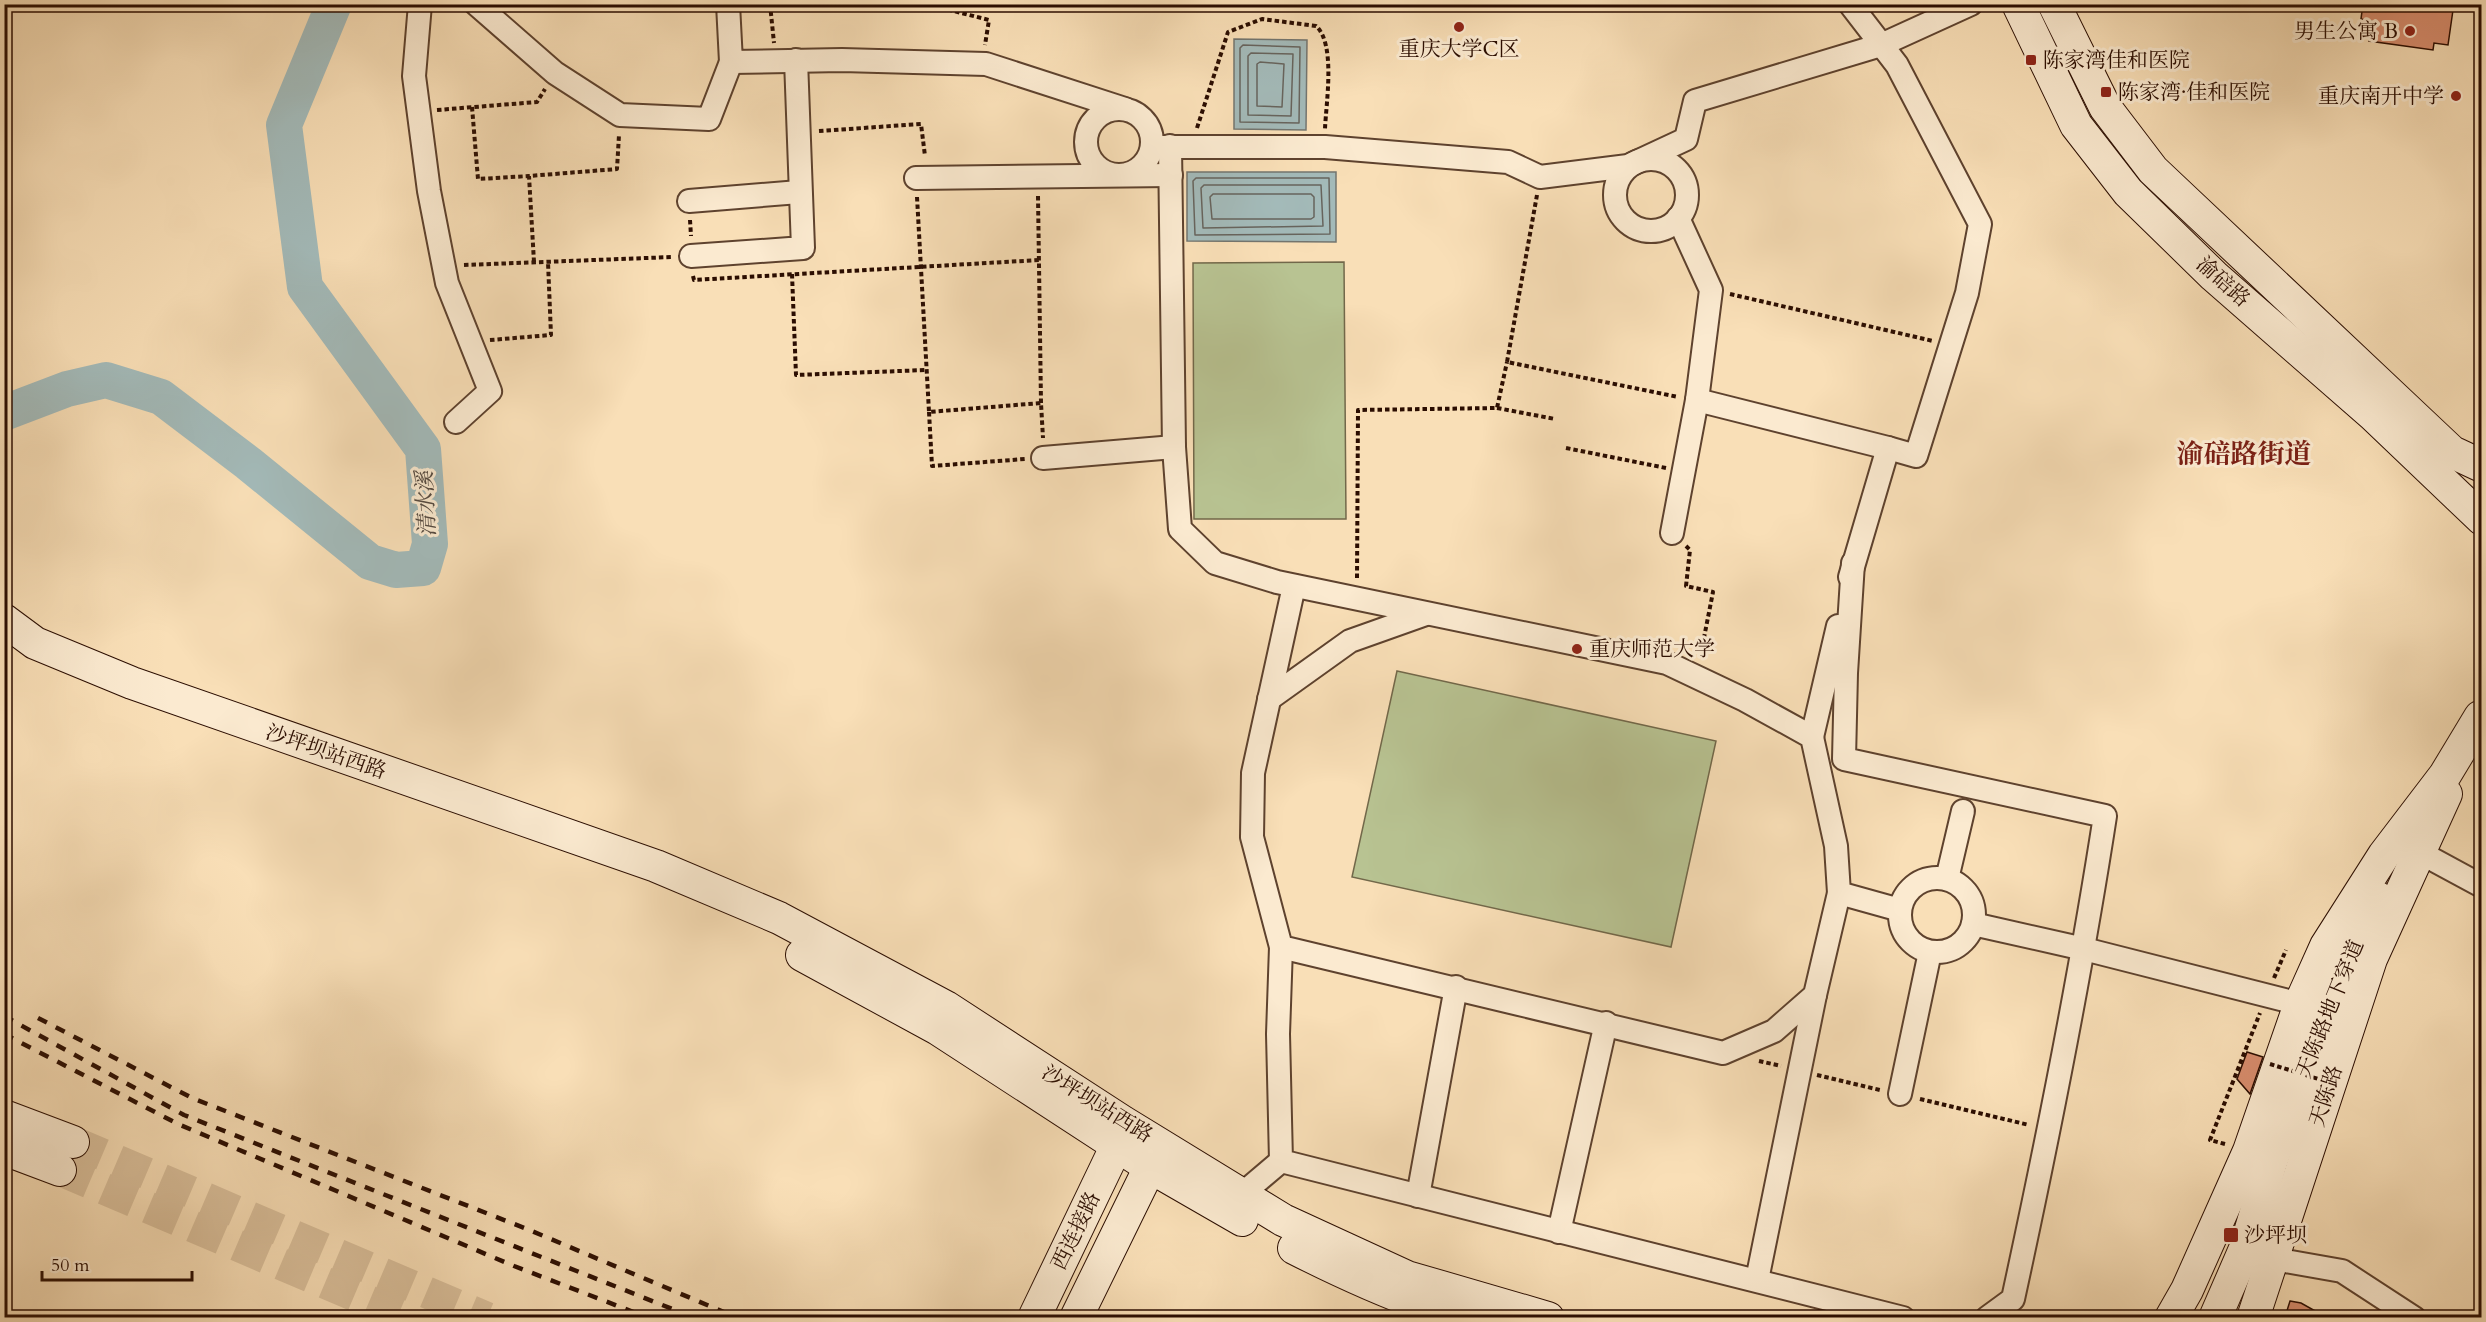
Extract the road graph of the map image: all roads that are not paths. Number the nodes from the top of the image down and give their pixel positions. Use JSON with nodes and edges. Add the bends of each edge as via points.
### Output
{"nodes":[{"id":1,"x":420,"y":4,"type":"edge"},
{"id":2,"x":476,"y":4,"type":"edge"},
{"id":3,"x":728,"y":4,"type":"edge"},
{"id":4,"x":1850,"y":4,"type":"edge"},
{"id":5,"x":1971,"y":4,"type":"edge"},
{"id":6,"x":2018,"y":4,"type":"edge"},
{"id":7,"x":2054,"y":4,"type":"edge"},
{"id":8,"x":1881,"y":45,"type":"junction"},
{"id":9,"x":786,"y":61,"type":"junction"},
{"id":10,"x":731,"y":62,"type":"junction"},
{"id":11,"x":1125,"y":109,"type":"junction"},
{"id":12,"x":1171,"y":146,"type":"junction"},
{"id":13,"x":1628,"y":166,"type":"junction"},
{"id":14,"x":1122,"y":175,"type":"junction"},
{"id":15,"x":1171,"y":175,"type":"junction"},
{"id":16,"x":916,"y":178,"type":"road end"},
{"id":17,"x":799,"y":192,"type":"junction"},
{"id":18,"x":689,"y":201,"type":"dead end"},
{"id":19,"x":1678,"y":218,"type":"junction"},
{"id":20,"x":692,"y":256,"type":"road end"},
{"id":21,"x":1697,"y":400,"type":"junction"},
{"id":22,"x":456,"y":422,"type":"dead end"},
{"id":23,"x":1174,"y":447,"type":"junction"},
{"id":24,"x":1888,"y":448,"type":"junction"},
{"id":25,"x":1043,"y":458,"type":"road end"},
{"id":26,"x":2481,"y":466,"type":"edge"},
{"id":27,"x":2481,"y":519,"type":"edge"},
{"id":28,"x":1672,"y":533,"type":"road end"},
{"id":29,"x":1853,"y":563,"type":"junction"},
{"id":30,"x":1293,"y":586,"type":"junction"},
{"id":31,"x":1427,"y":614,"type":"junction"},
{"id":32,"x":4,"y":620,"type":"edge"},
{"id":33,"x":4,"y":636,"type":"edge"},
{"id":34,"x":35,"y":643,"type":"junction"},
{"id":35,"x":1269,"y":699,"type":"junction"},
{"id":36,"x":2481,"y":716,"type":"edge"},
{"id":37,"x":1812,"y":737,"type":"junction"},
{"id":38,"x":1963,"y":811,"type":"dead end"},
{"id":39,"x":2419,"y":852,"type":"junction"},
{"id":40,"x":656,"y":866,"type":"junction"},
{"id":41,"x":1947,"y":879,"type":"junction"},
{"id":42,"x":2481,"y":886,"type":"edge"},
{"id":43,"x":1839,"y":893,"type":"junction"},
{"id":44,"x":1900,"y":910,"type":"junction"},
{"id":45,"x":1973,"y":924,"type":"junction"},
{"id":46,"x":1281,"y":947,"type":"junction"},
{"id":47,"x":2084,"y":949,"type":"junction"},
{"id":48,"x":1930,"y":952,"type":"junction"},
{"id":49,"x":1456,"y":987,"type":"junction"},
{"id":50,"x":1815,"y":995,"type":"junction"},
{"id":51,"x":2300,"y":1004,"type":"junction"},
{"id":52,"x":1606,"y":1023,"type":"junction"},
{"id":53,"x":1900,"y":1094,"type":"dead end"},
{"id":54,"x":4,"y":1116,"type":"edge"},
{"id":55,"x":73,"y":1142,"type":"tunnel mouth"},
{"id":56,"x":1117,"y":1145,"type":"junction"},
{"id":57,"x":4,"y":1149,"type":"edge"},
{"id":58,"x":1281,"y":1161,"type":"junction"},
{"id":59,"x":1150,"y":1167,"type":"junction"},
{"id":60,"x":60,"y":1170,"type":"tunnel mouth"},
{"id":61,"x":1241,"y":1195,"type":"junction"},
{"id":62,"x":1418,"y":1196,"type":"junction"},
{"id":63,"x":1559,"y":1232,"type":"junction"},
{"id":64,"x":2274,"y":1259,"type":"junction"},
{"id":65,"x":1757,"y":1280,"type":"junction"},
{"id":66,"x":1034,"y":1317,"type":"edge"},
{"id":67,"x":1076,"y":1317,"type":"edge"},
{"id":68,"x":1461,"y":1317,"type":"edge"},
{"id":69,"x":1548,"y":1317,"type":"edge"},
{"id":70,"x":1903,"y":1317,"type":"edge"},
{"id":71,"x":1987,"y":1317,"type":"edge"},
{"id":72,"x":2171,"y":1317,"type":"edge"},
{"id":73,"x":2215,"y":1317,"type":"edge"},
{"id":74,"x":2253,"y":1317,"type":"edge"},
{"id":75,"x":2414,"y":1317,"type":"edge"}],
"edges":[{"from":1,"to":22,"type":"street","via":[[414,76],[429,191],[447,283],[490,391]]},
{"from":2,"to":10,"type":"street","via":[[555,73],[620,115],[709,119]]},
{"from":3,"to":10,"type":"street"},
{"from":4,"to":8,"type":"street"},
{"from":5,"to":8,"type":"street"},
{"from":6,"to":27,"type":"main road","name":"渝碚路","via":[[2076,125],[2128,192],[2214,276],[2373,415]]},
{"from":7,"to":26,"type":"main road","name":"渝碚路","via":[[2105,107],[2153,170],[2452,452]]},
{"from":8,"to":13,"type":"street","via":[[1695,101],[1686,139]]},
{"from":8,"to":24,"type":"street","via":[[1897,65],[1980,224],[1966,293],[1916,456]]},
{"from":9,"to":10,"type":"street"},
{"from":9,"to":11,"type":"street","via":[[982,64]]},
{"from":9,"to":17,"type":"street","via":[[798,132]]},
{"from":11,"to":12,"type":"street","via":[[1143,119]]},
{"from":11,"to":14,"type":"street","via":[[1105,111],[1096,117],[1086,135],[1088,155],[1094,164],[1102,171]]},
{"from":12,"to":13,"type":"street","via":[[1325,147],[1508,162],[1540,177]]},
{"from":12,"to":14,"type":"street"},
{"from":12,"to":15,"type":"street"},
{"from":13,"to":19,"type":"street","via":[[1649,158],[1661,160],[1680,173],[1687,196]]},
{"from":13,"to":19,"type":"street","via":[[1616,185],[1618,209],[1624,219],[1645,230],[1669,226]]},
{"from":14,"to":15,"type":"street"},
{"from":14,"to":16,"type":"street"},
{"from":15,"to":23,"type":"street"},
{"from":17,"to":18,"type":"street"},
{"from":17,"to":20,"type":"street","via":[[803,248]]},
{"from":19,"to":21,"type":"street","via":[[1711,290]]},
{"from":21,"to":24,"type":"street"},
{"from":21,"to":28,"type":"street"},
{"from":23,"to":25,"type":"street"},
{"from":23,"to":30,"type":"street","via":[[1180,529],[1215,563]]},
{"from":24,"to":29,"type":"street"},
{"from":29,"to":37,"type":"street"},
{"from":29,"to":47,"type":"street","via":[[1844,759],[2105,816]]},
{"from":30,"to":31,"type":"street"},
{"from":30,"to":35,"type":"street"},
{"from":31,"to":35,"type":"street","via":[[1350,641]]},
{"from":31,"to":37,"type":"street","via":[[1667,663]]},
{"from":32,"to":34,"type":"main road","name":"沙坪坝站西路"},
{"from":33,"to":34,"type":"main road"},
{"from":34,"to":40,"type":"main road","name":"沙坪坝站西路","via":[[132,683]]},
{"from":35,"to":46,"type":"street","via":[[1253,773],[1252,837]]},
{"from":36,"to":39,"type":"main road","name":"天陈路"},
{"from":36,"to":51,"type":"main road","via":[[2445,775],[2384,855],[2326,946]]},
{"from":36,"to":73,"type":"main road","name":"天陈路地下穿道","via":[[2350,951],[2271,1162],[2245,1249]]},
{"from":37,"to":43,"type":"street","via":[[1836,846]]},
{"from":38,"to":41,"type":"street"},
{"from":39,"to":42,"type":"street"},
{"from":39,"to":64,"type":"main road","name":"天陈路","via":[[2371,959]]},
{"from":40,"to":56,"type":"main road","name":"沙坪坝站西路","via":[[766,936],[938,1029]]},
{"from":40,"to":61,"type":"main road","name":"沙坪坝站西路","via":[[779,918],[946,1007]]},
{"from":41,"to":44,"type":"street","via":[[1926,879],[1908,890]]},
{"from":41,"to":45,"type":"street","via":[[1970,896]]},
{"from":43,"to":44,"type":"street"},
{"from":43,"to":50,"type":"street"},
{"from":44,"to":48,"type":"street","via":[[1902,928],[1913,944]]},
{"from":45,"to":47,"type":"street"},
{"from":45,"to":48,"type":"street","via":[[1965,940],[1949,950]]},
{"from":46,"to":49,"type":"street"},
{"from":46,"to":58,"type":"street"},
{"from":47,"to":51,"type":"street"},
{"from":47,"to":71,"type":"street","via":[[2013,1299]]},
{"from":48,"to":53,"type":"street"},
{"from":49,"to":52,"type":"street"},
{"from":49,"to":62,"type":"street"},
{"from":50,"to":52,"type":"street","via":[[1774,1031],[1723,1053]]},
{"from":50,"to":65,"type":"street"},
{"from":51,"to":72,"type":"main road","via":[[2249,1151]]},
{"from":52,"to":63,"type":"street"},
{"from":54,"to":55,"type":"main road"},
{"from":56,"to":59,"type":"main road","name":"沙坪坝站西路"},
{"from":56,"to":66,"type":"main road","name":"西连接路"},
{"from":57,"to":60,"type":"main road"},
{"from":58,"to":61,"type":"street"},
{"from":58,"to":62,"type":"street"},
{"from":59,"to":67,"type":"main road","name":"西连接路"},
{"from":59,"to":68,"type":"main road","name":"沙坪坝站西路","via":[[1353,1279],[1397,1298]]},
{"from":61,"to":69,"type":"main road","name":"沙坪坝站西路","via":[[1283,1220],[1407,1277]]},
{"from":62,"to":63,"type":"street"},
{"from":63,"to":65,"type":"street"},
{"from":64,"to":74,"type":"main road","name":"天陈路"},
{"from":64,"to":75,"type":"street","via":[[2342,1271]]},
{"from":65,"to":70,"type":"street"}]}
